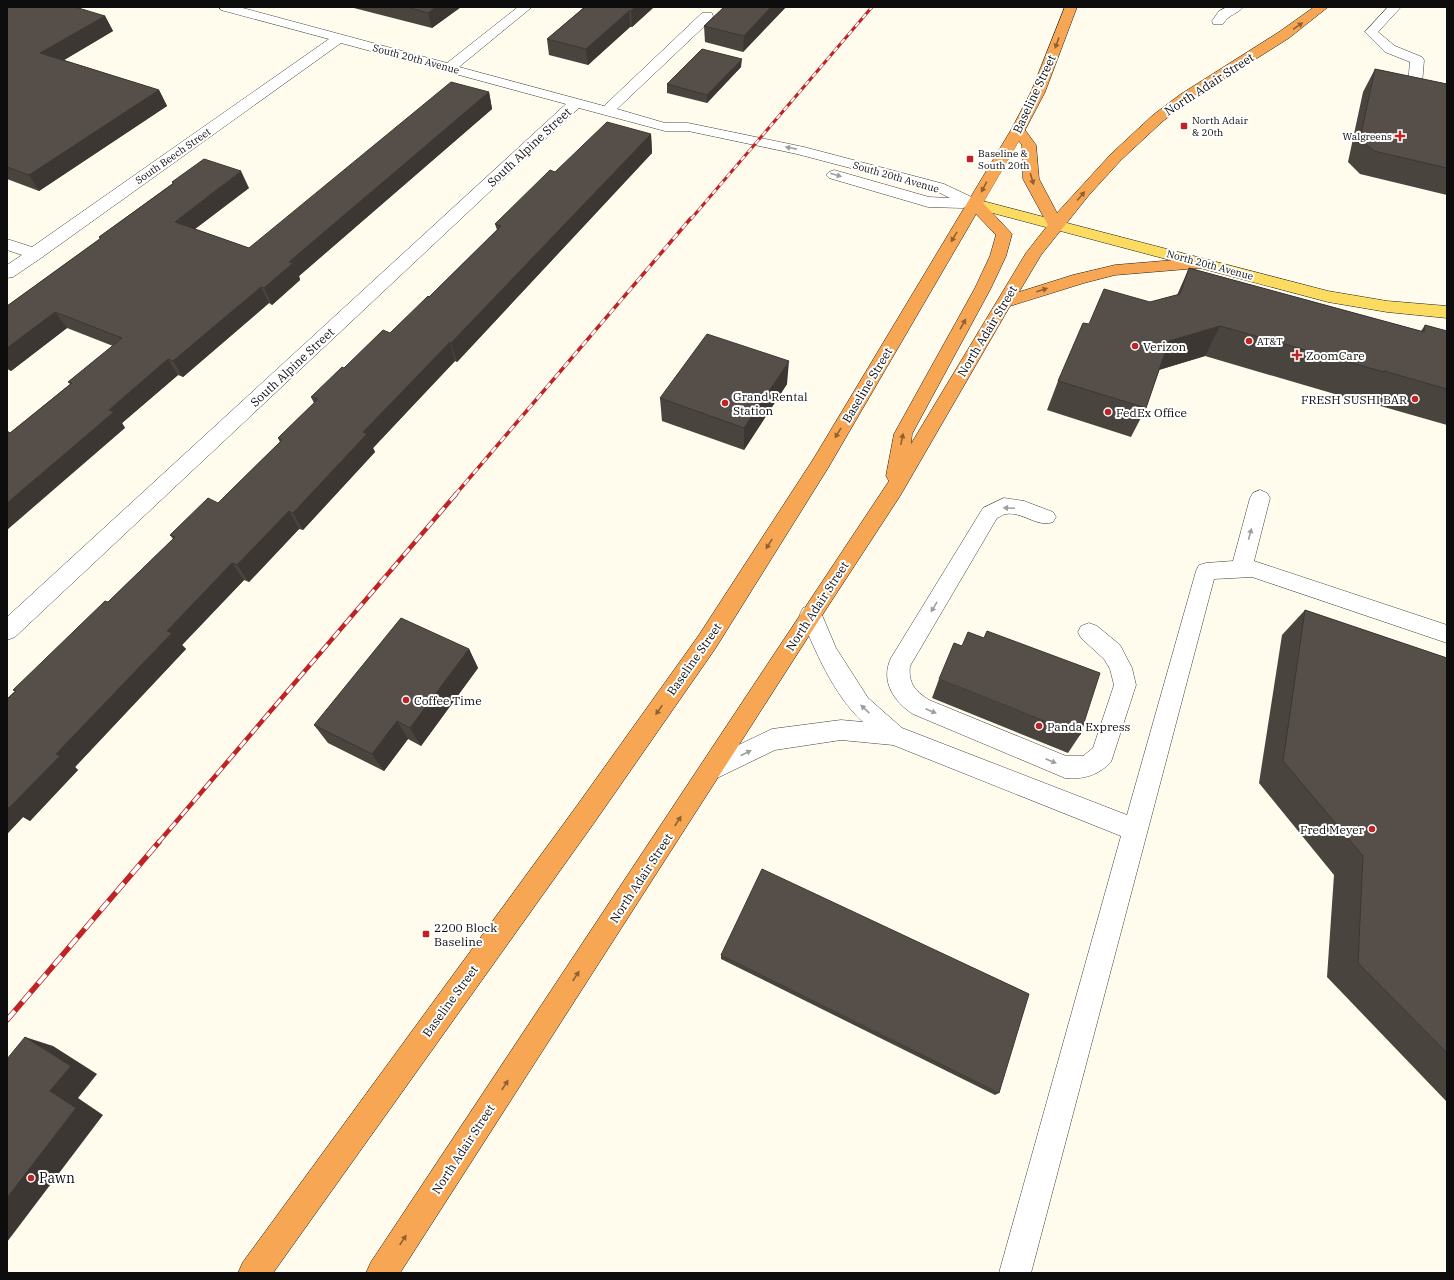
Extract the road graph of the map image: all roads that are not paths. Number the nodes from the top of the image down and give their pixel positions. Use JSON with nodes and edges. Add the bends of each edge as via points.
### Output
{"nodes":[{"id":1,"x":226,"y":7,"type":"edge"},
{"id":2,"x":526,"y":7,"type":"edge"},
{"id":3,"x":1072,"y":7,"type":"edge"},
{"id":4,"x":1237,"y":7,"type":"edge"},
{"id":5,"x":1322,"y":7,"type":"edge"},
{"id":6,"x":1395,"y":7,"type":"edge"},
{"id":7,"x":707,"y":16,"type":"dead end"},
{"id":8,"x":1218,"y":21,"type":"dead end"},
{"id":9,"x":339,"y":38,"type":"junction"},
{"id":10,"x":449,"y":68,"type":"junction"},
{"id":11,"x":1415,"y":84,"type":"edge"},
{"id":12,"x":576,"y":103,"type":"junction"},
{"id":13,"x":607,"y":111,"type":"junction"},
{"id":14,"x":665,"y":126,"type":"junction"},
{"id":15,"x":1018,"y":130,"type":"junction"},
{"id":16,"x":768,"y":158,"type":"dead end"},
{"id":17,"x":819,"y":170,"type":"dead end"},
{"id":18,"x":975,"y":204,"type":"junction"},
{"id":19,"x":1056,"y":225,"type":"junction"},
{"id":20,"x":7,"y":244,"type":"edge"},
{"id":21,"x":35,"y":254,"type":"junction"},
{"id":22,"x":1199,"y":263,"type":"junction"},
{"id":23,"x":7,"y":273,"type":"edge"},
{"id":24,"x":1005,"y":302,"type":"junction"},
{"id":25,"x":1447,"y":312,"type":"edge"},
{"id":26,"x":893,"y":491,"type":"junction"},
{"id":27,"x":1260,"y":498,"type":"dead end"},
{"id":28,"x":1046,"y":517,"type":"dead end"},
{"id":29,"x":1241,"y":570,"type":"junction"},
{"id":30,"x":811,"y":614,"type":"junction"},
{"id":31,"x":7,"y":631,"type":"edge"},
{"id":32,"x":1088,"y":632,"type":"dead end"},
{"id":33,"x":1447,"y":634,"type":"edge"},
{"id":34,"x":894,"y":735,"type":"junction"},
{"id":35,"x":711,"y":770,"type":"junction"},
{"id":36,"x":1135,"y":830,"type":"junction"},
{"id":37,"x":254,"y":1273,"type":"edge"},
{"id":38,"x":382,"y":1273,"type":"edge"},
{"id":39,"x":1015,"y":1273,"type":"edge"}],
"edges":[{"from":1,"to":9,"type":"street","name":"South 20th Avenue"},
{"from":2,"to":10,"type":"street"},
{"from":3,"to":15,"type":"highway","name":"Baseline Street","one_way":true,"via":[[1038,92]]},
{"from":4,"to":8,"type":"street","via":[[1223,14]]},
{"from":19,"to":5,"type":"highway","name":"North Adair Street","one_way":true,"via":[[1116,157],[1158,118]]},
{"from":6,"to":11,"type":"street","via":[[1371,32],[1390,49],[1417,60]]},
{"from":7,"to":13,"type":"street"},
{"from":9,"to":10,"type":"street","name":"South 20th Avenue"},
{"from":9,"to":21,"type":"street","name":"South Beech Street"},
{"from":10,"to":12,"type":"street","name":"South 20th Avenue"},
{"from":12,"to":13,"type":"street","name":"South 20th Avenue"},
{"from":12,"to":31,"type":"street","name":"South Alpine Street"},
{"from":13,"to":14,"type":"street","name":"South 20th Avenue"},
{"from":14,"to":16,"type":"street","name":"South 20th Avenue","via":[[678,136]]},
{"from":18,"to":14,"type":"street","name":"South 20th Avenue","one_way":true,"via":[[938,187],[799,150],[688,127]]},
{"from":15,"to":18,"type":"highway","name":"Baseline Street","one_way":true},
{"from":15,"to":19,"type":"highway","one_way":true,"via":[[1028,145],[1031,179]]},
{"from":17,"to":18,"type":"street","name":"South 20th Avenue","one_way":true,"via":[[928,202]]},
{"from":18,"to":19,"type":"main road","name":"North 20th Avenue"},
{"from":26,"to":18,"type":"highway","one_way":true,"via":[[903,434],[998,256],[1004,234]]},
{"from":18,"to":37,"type":"highway","name":"Baseline Street","one_way":true,"via":[[821,463],[707,642]]},
{"from":19,"to":22,"type":"main road","name":"North 20th Avenue"},
{"from":19,"to":24,"type":"highway","name":"North Adair Street","via":[[1034,253]]},
{"from":20,"to":21,"type":"street"},
{"from":21,"to":23,"type":"street","name":"South Beech Street"},
{"from":24,"to":22,"type":"highway","one_way":true,"via":[[1115,270]]},
{"from":22,"to":25,"type":"main road","name":"North 20th Avenue","via":[[1336,298],[1417,311]]},
{"from":24,"to":26,"type":"highway","name":"North Adair Street"},
{"from":26,"to":30,"type":"highway","name":"North Adair Street"},
{"from":29,"to":27,"type":"street","one_way":true},
{"from":28,"to":32,"type":"street","one_way":true,"via":[[1024,509],[1004,506],[990,513],[899,665],[899,684],[903,693],[921,707],[1065,767],[1088,767],[1103,754],[1126,685],[1121,668],[1112,652]]},
{"from":29,"to":33,"type":"street","via":[[1252,569]]},
{"from":29,"to":36,"type":"street","via":[[1206,571]]},
{"from":34,"to":30,"type":"street","one_way":true,"via":[[860,705],[827,653]]},
{"from":30,"to":35,"type":"highway","name":"North Adair Street"},
{"from":35,"to":34,"type":"street","one_way":true,"via":[[772,740],[841,730]]},
{"from":34,"to":36,"type":"street"},
{"from":38,"to":35,"type":"highway","name":"North Adair Street","one_way":true},
{"from":36,"to":39,"type":"street"}]}
